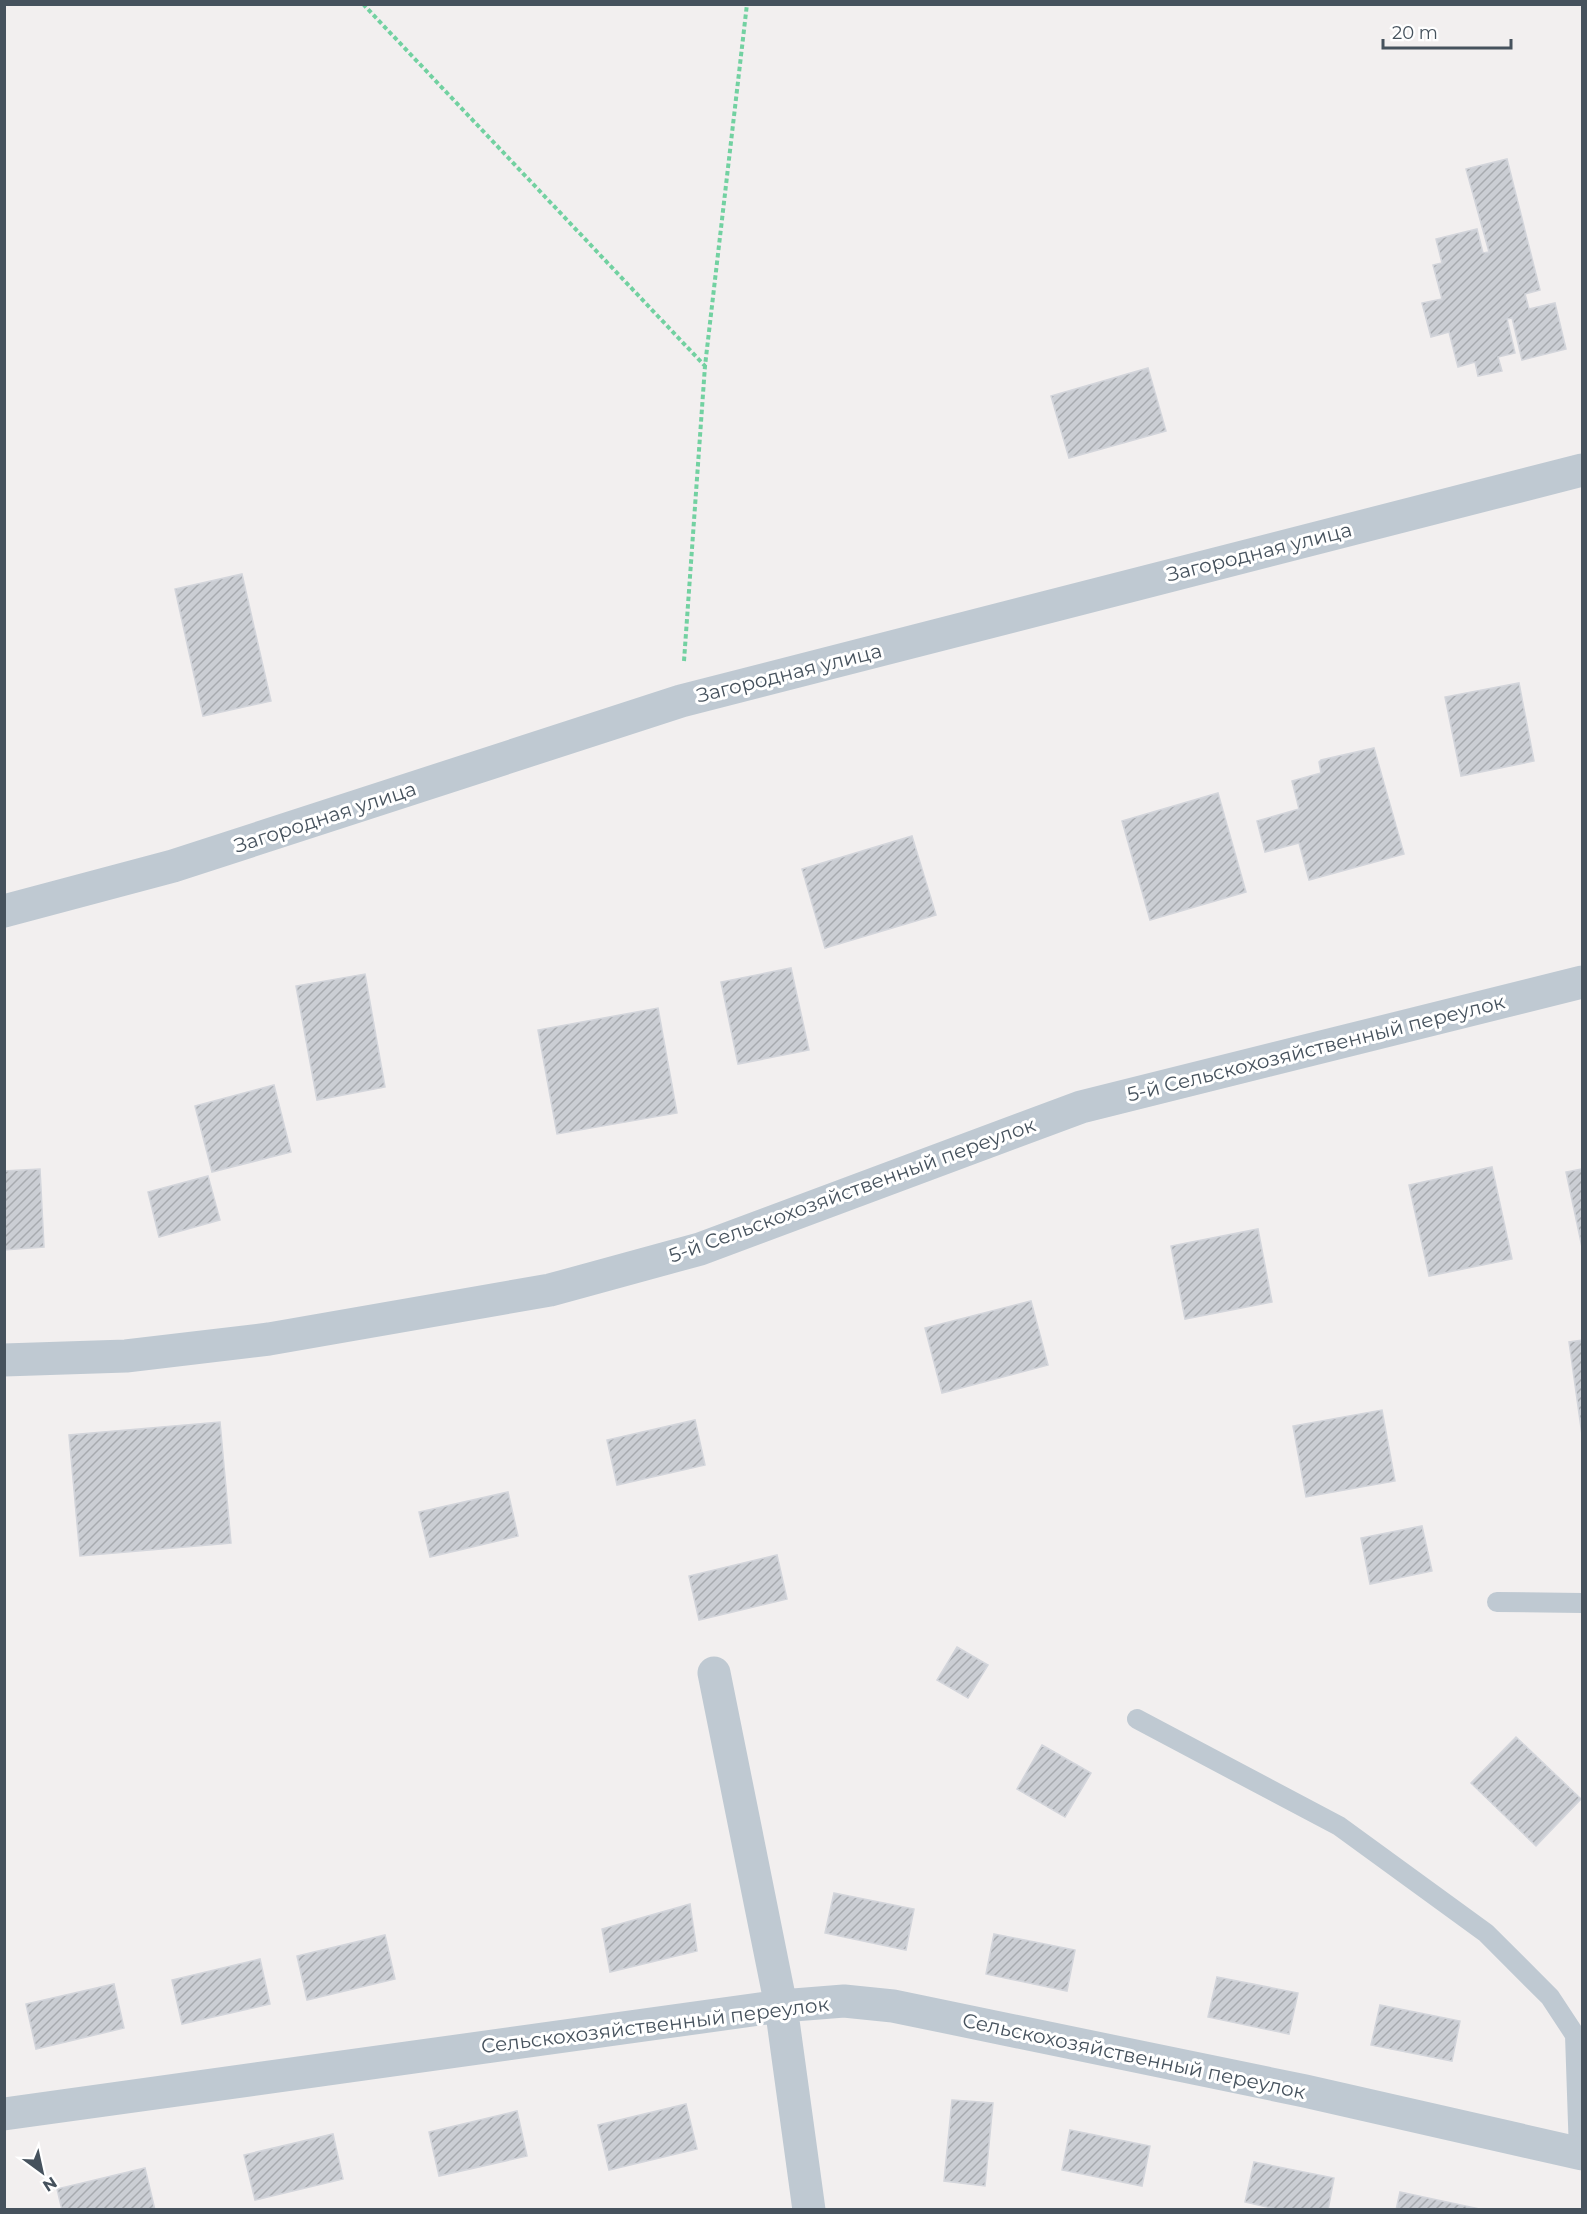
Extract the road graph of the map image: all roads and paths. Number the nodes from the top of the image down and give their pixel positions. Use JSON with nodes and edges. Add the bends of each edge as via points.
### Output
{"nodes":[{"id":1,"x":363,"y":4,"type":"edge"},
{"id":2,"x":747,"y":4,"type":"edge"},
{"id":3,"x":705,"y":366,"type":"junction"},
{"id":4,"x":1582,"y":470,"type":"edge"},
{"id":5,"x":681,"y":701,"type":"junction"},
{"id":6,"x":4,"y":911,"type":"edge"},
{"id":7,"x":1582,"y":982,"type":"edge"},
{"id":8,"x":4,"y":1360,"type":"edge"},
{"id":9,"x":1497,"y":1602,"type":"dead end"},
{"id":10,"x":1582,"y":1603,"type":"edge"},
{"id":11,"x":714,"y":1673,"type":"dead end"},
{"id":12,"x":1137,"y":1719,"type":"dead end"},
{"id":13,"x":781,"y":2006,"type":"junction"},
{"id":14,"x":4,"y":2114,"type":"edge"},
{"id":15,"x":1581,"y":2153,"type":"edge"},
{"id":16,"x":809,"y":2210,"type":"edge"}],
"edges":[{"from":1,"to":3,"type":"path"},
{"from":2,"to":3,"type":"path"},
{"from":3,"to":5,"type":"path"},
{"from":4,"to":5,"type":"street","name":"Загородная улица"},
{"from":5,"to":6,"type":"street","name":"Загородная улица","via":[[173,866]]},
{"from":7,"to":8,"type":"street","name":"5-й Сельскохозяйственный переулок","via":[[1081,1107],[700,1249],[550,1290],[269,1339],[126,1356]]},
{"from":9,"to":10,"type":"lane"},
{"from":11,"to":13,"type":"street"},
{"from":12,"to":15,"type":"lane","via":[[1339,1826],[1494,1941],[1550,1997],[1575,2035]]},
{"from":13,"to":14,"type":"street","name":"Сельскохозяйственный переулок"},
{"from":13,"to":15,"type":"street","name":"Сельскохозяйственный переулок","via":[[844,2001],[893,2006]]},
{"from":13,"to":16,"type":"street"}]}
